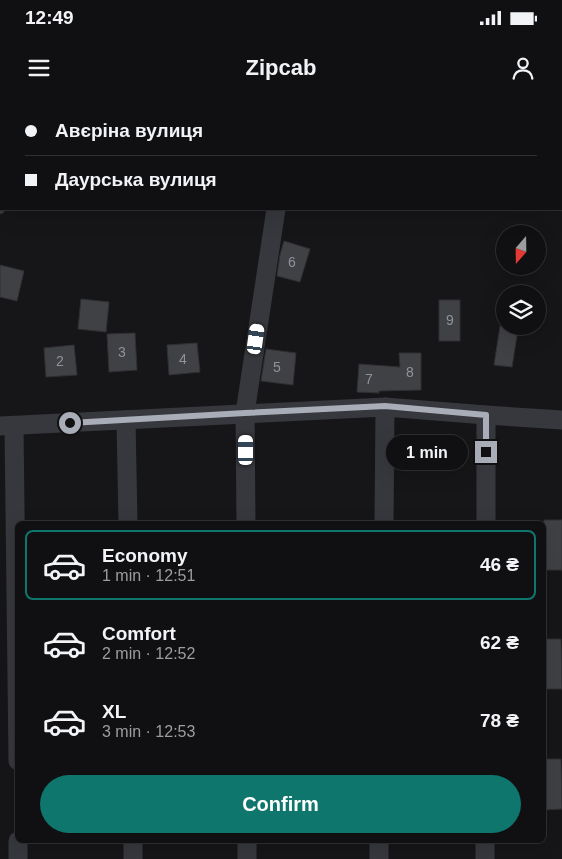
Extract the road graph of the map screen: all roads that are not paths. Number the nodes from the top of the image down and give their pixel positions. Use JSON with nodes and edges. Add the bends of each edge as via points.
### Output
{"nodes":[{"id":1,"x":276,"y":210,"type":"edge"},
{"id":2,"x":385,"y":406,"type":"junction"},
{"id":3,"x":245,"y":413,"type":"junction"},
{"id":4,"x":486,"y":415,"type":"junction"},
{"id":5,"x":126,"y":420,"type":"junction"},
{"id":6,"x":562,"y":420,"type":"edge"},
{"id":7,"x":7,"y":426,"type":"edge"},
{"id":8,"x":128,"y":521,"type":"edge"},
{"id":9,"x":246,"y":521,"type":"edge"},
{"id":10,"x":384,"y":521,"type":"edge"},
{"id":11,"x":486,"y":521,"type":"edge"},
{"id":12,"x":15,"y":670,"type":"edge"},
{"id":13,"x":18,"y":843,"type":"edge"},
{"id":14,"x":133,"y":843,"type":"edge"},
{"id":15,"x":247,"y":843,"type":"edge"},
{"id":16,"x":379,"y":843,"type":"edge"},
{"id":17,"x":485,"y":843,"type":"edge"},
{"id":18,"x":18,"y":859,"type":"edge"},
{"id":19,"x":133,"y":859,"type":"edge"},
{"id":20,"x":247,"y":859,"type":"edge"},
{"id":21,"x":379,"y":859,"type":"edge"},
{"id":22,"x":485,"y":859,"type":"edge"}],
"edges":[{"from":1,"to":3,"type":"street"},
{"from":2,"to":3,"type":"street"},
{"from":2,"to":4,"type":"street"},
{"from":2,"to":10,"type":"street"},
{"from":3,"to":5,"type":"street"},
{"from":3,"to":9,"type":"street"},
{"from":4,"to":6,"type":"street"},
{"from":4,"to":11,"type":"street"},
{"from":5,"to":7,"type":"street"},
{"from":5,"to":8,"type":"street"},
{"from":7,"to":12,"type":"street"},
{"from":13,"to":18,"type":"street"},
{"from":14,"to":19,"type":"street"},
{"from":15,"to":20,"type":"street"},
{"from":16,"to":21,"type":"street"},
{"from":17,"to":22,"type":"street"}]}
